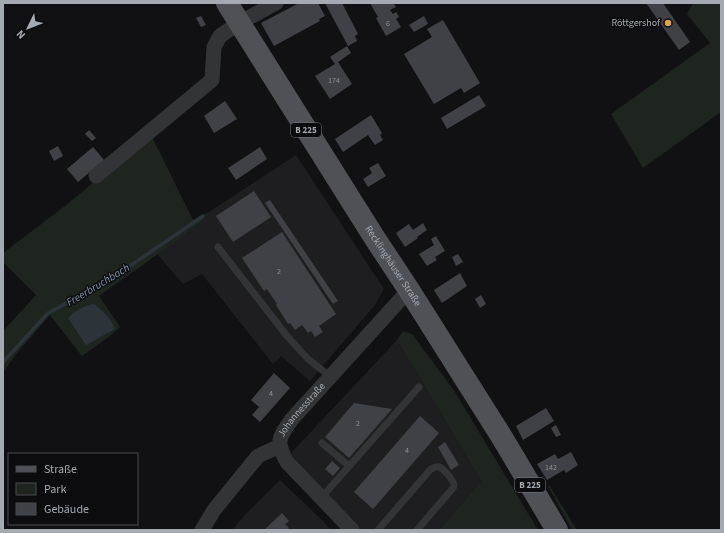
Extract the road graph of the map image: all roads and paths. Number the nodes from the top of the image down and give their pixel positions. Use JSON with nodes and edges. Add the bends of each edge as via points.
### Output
{"nodes":[{"id":1,"x":228,"y":3,"type":"edge"},
{"id":2,"x":276,"y":3,"type":"edge"},
{"id":3,"x":239,"y":23,"type":"junction"},
{"id":4,"x":96,"y":176,"type":"dead end"},
{"id":5,"x":218,"y":247,"type":"dead end"},
{"id":6,"x":409,"y":290,"type":"junction"},
{"id":7,"x":331,"y":378,"type":"junction"},
{"id":8,"x":419,"y":387,"type":"dead end"},
{"id":9,"x":322,"y":443,"type":"dead end"},
{"id":10,"x":280,"y":446,"type":"junction"},
{"id":11,"x":348,"y":466,"type":"junction"},
{"id":12,"x":321,"y":498,"type":"junction"},
{"id":13,"x":202,"y":530,"type":"edge"},
{"id":14,"x":352,"y":530,"type":"edge"},
{"id":15,"x":378,"y":530,"type":"edge"},
{"id":16,"x":417,"y":530,"type":"edge"},
{"id":17,"x":557,"y":530,"type":"edge"}],
"edges":[{"from":1,"to":3,"type":"main road","name":"Recklinghäuser Straße","number":"B 225"},
{"from":2,"to":3,"type":"street"},
{"from":3,"to":4,"type":"street","via":[[220,36],[214,47],[212,80]]},
{"from":3,"to":6,"type":"main road","name":"Recklinghäuser Straße","number":"B 225"},
{"from":5,"to":7,"type":"lane","via":[[287,336],[308,359]]},
{"from":6,"to":7,"type":"street","name":"Johannesstraße"},
{"from":6,"to":17,"type":"main road","name":"Recklinghäuser Straße","number":"B 225"},
{"from":7,"to":10,"type":"street","name":"Johannesstraße","via":[[292,419],[281,435]]},
{"from":8,"to":11,"type":"lane"},
{"from":9,"to":11,"type":"lane"},
{"from":10,"to":12,"type":"street","via":[[286,462]]},
{"from":10,"to":13,"type":"street","name":"Johannesstraße","via":[[258,456],[214,510]]},
{"from":11,"to":12,"type":"lane"},
{"from":12,"to":14,"type":"street"},
{"from":15,"to":16,"type":"lane","via":[[430,470],[439,467],[454,486]]}]}
